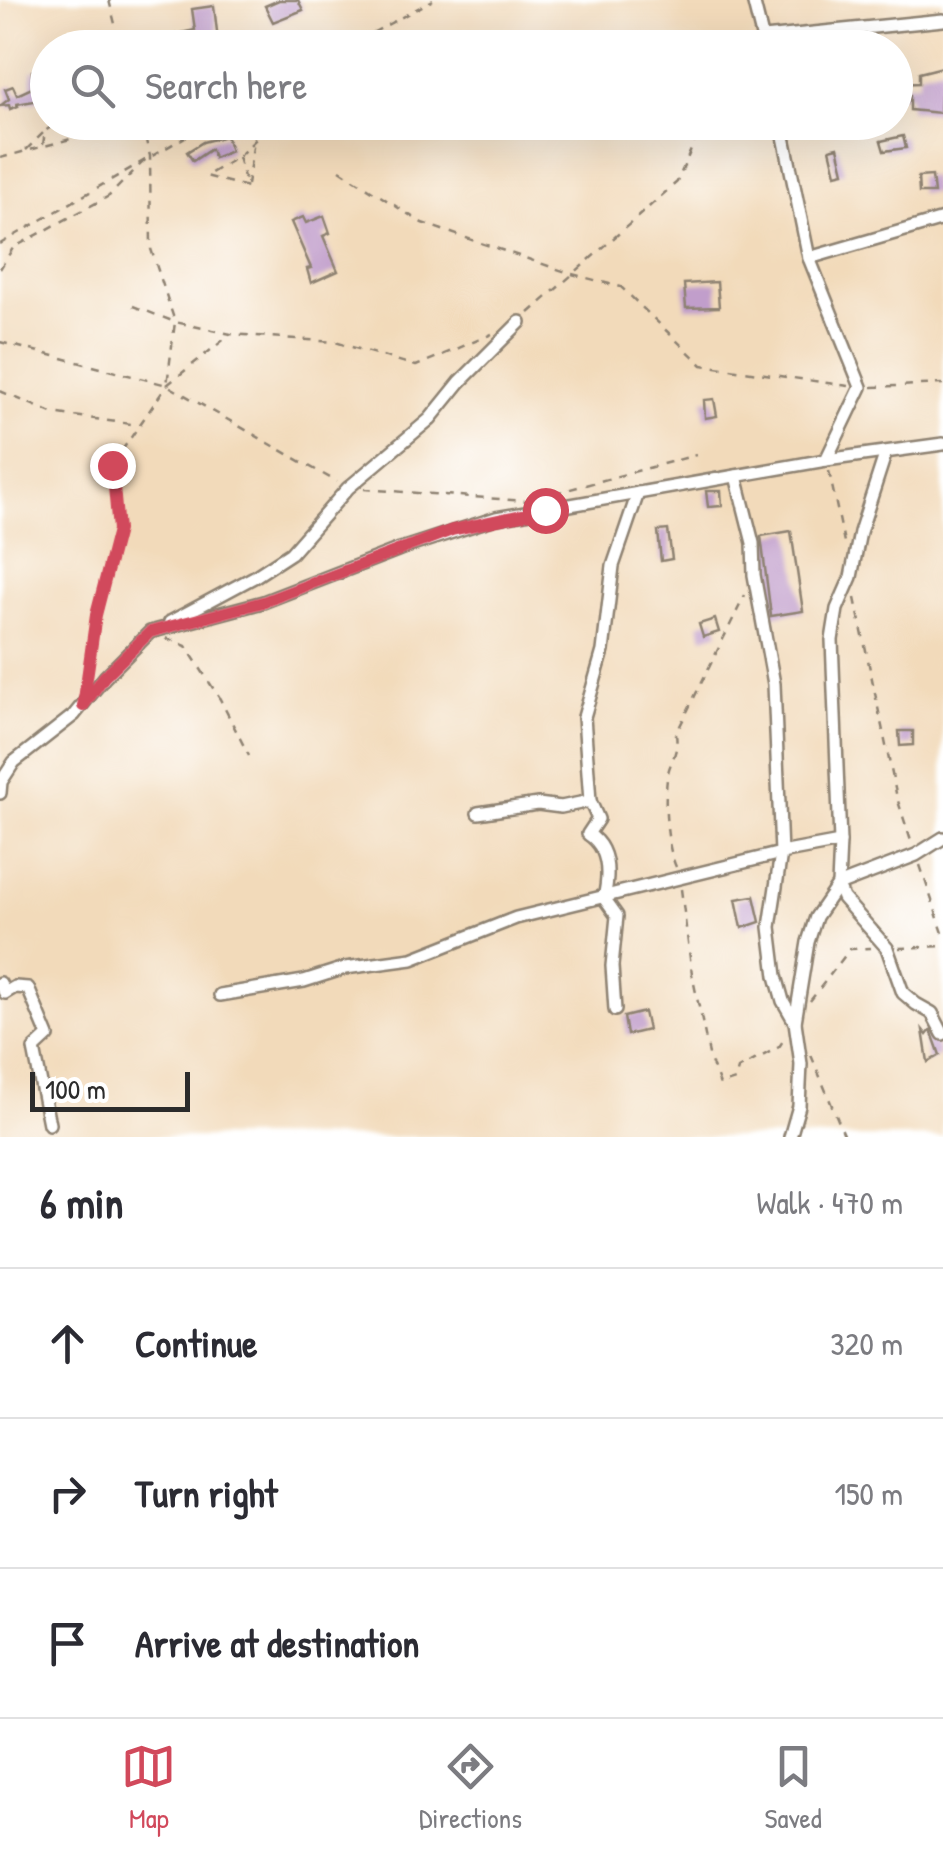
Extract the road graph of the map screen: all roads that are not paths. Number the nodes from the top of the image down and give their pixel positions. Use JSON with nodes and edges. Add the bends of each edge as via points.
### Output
{"nodes":[{"id":1,"x":752,"y":0,"type":"edge"},
{"id":2,"x":943,"y":20,"type":"edge"},
{"id":3,"x":761,"y":30,"type":"edge"},
{"id":4,"x":866,"y":30,"type":"edge"},
{"id":5,"x":784,"y":140,"type":"edge"},
{"id":6,"x":943,"y":219,"type":"edge"},
{"id":7,"x":809,"y":258,"type":"junction"},
{"id":8,"x":520,"y":322,"type":"road end"},
{"id":9,"x":943,"y":441,"type":"edge"},
{"id":10,"x":886,"y":452,"type":"junction"},
{"id":11,"x":826,"y":460,"type":"junction"},
{"id":12,"x":736,"y":476,"type":"junction"},
{"id":13,"x":638,"y":493,"type":"junction"},
{"id":14,"x":150,"y":632,"type":"junction"},
{"id":15,"x":14,"y":762,"type":"junction"},
{"id":16,"x":0,"y":770,"type":"edge"},
{"id":17,"x":0,"y":794,"type":"edge"},
{"id":18,"x":590,"y":801,"type":"junction"},
{"id":19,"x":478,"y":813,"type":"dead end"},
{"id":20,"x":943,"y":838,"type":"edge"},
{"id":21,"x":840,"y":842,"type":"junction"},
{"id":22,"x":781,"y":852,"type":"junction"},
{"id":23,"x":838,"y":885,"type":"junction"},
{"id":24,"x":604,"y":898,"type":"junction"},
{"id":25,"x":0,"y":983,"type":"edge"},
{"id":26,"x":220,"y":995,"type":"dead end"},
{"id":27,"x":616,"y":1010,"type":"dead end"},
{"id":28,"x":794,"y":1022,"type":"junction"},
{"id":29,"x":943,"y":1034,"type":"edge"},
{"id":30,"x":49,"y":1124,"type":"dead end"},
{"id":31,"x":790,"y":1137,"type":"edge"}],
"edges":[{"from":1,"to":3,"type":"street"},
{"from":2,"to":4,"type":"street"},
{"from":5,"to":7,"type":"street"},
{"from":6,"to":7,"type":"street"},
{"from":7,"to":11,"type":"street","via":[[861,387]]},
{"from":8,"to":14,"type":"street","via":[[430,419],[348,488],[291,553]]},
{"from":9,"to":10,"type":"street"},
{"from":10,"to":11,"type":"street"},
{"from":10,"to":21,"type":"street","via":[[832,640]]},
{"from":11,"to":12,"type":"street"},
{"from":12,"to":13,"type":"street"},
{"from":12,"to":22,"type":"street","via":[[774,684]]},
{"from":13,"to":14,"type":"street","via":[[452,530],[263,602]]},
{"from":13,"to":18,"type":"street","via":[[613,566],[603,651],[584,716]]},
{"from":14,"to":15,"type":"street","via":[[83,706]]},
{"from":15,"to":16,"type":"street"},
{"from":15,"to":17,"type":"street"},
{"from":18,"to":19,"type":"street"},
{"from":18,"to":24,"type":"street","via":[[598,819],[588,834],[598,841],[609,874]]},
{"from":20,"to":23,"type":"street"},
{"from":21,"to":22,"type":"street"},
{"from":21,"to":23,"type":"street"},
{"from":22,"to":24,"type":"street"},
{"from":22,"to":28,"type":"street","via":[[770,927],[776,976]]},
{"from":23,"to":28,"type":"street","via":[[816,917]]},
{"from":23,"to":29,"type":"street","via":[[887,948],[903,992],[932,1013]]},
{"from":24,"to":26,"type":"street","via":[[516,918],[412,960]]},
{"from":24,"to":27,"type":"street","via":[[616,916]]},
{"from":25,"to":30,"type":"street","via":[[5,993],[28,988],[48,1036],[34,1049]]},
{"from":28,"to":31,"type":"street","via":[[800,1064]]}]}
